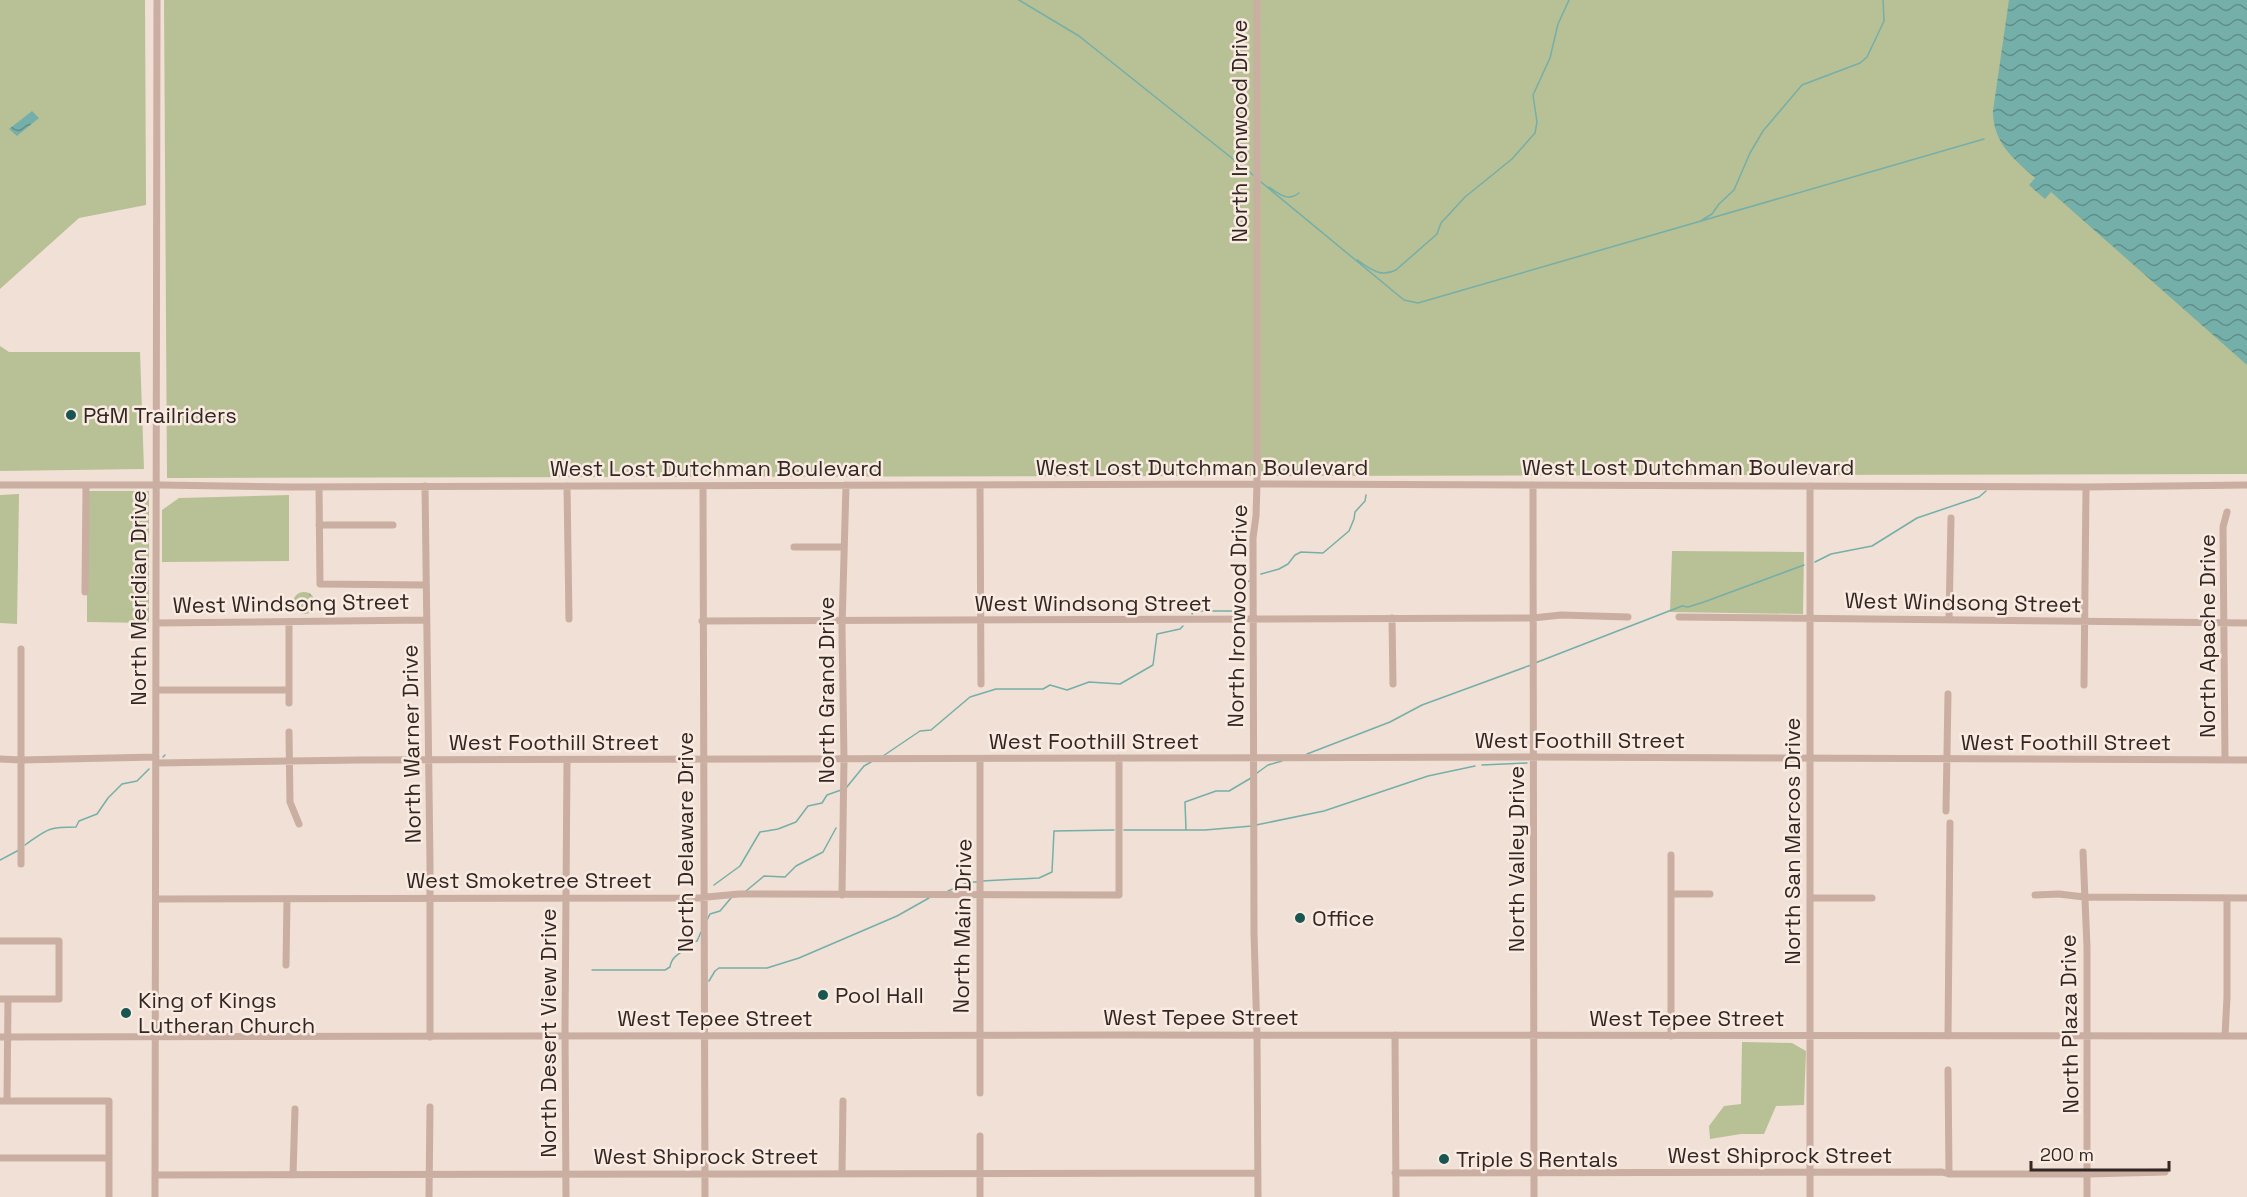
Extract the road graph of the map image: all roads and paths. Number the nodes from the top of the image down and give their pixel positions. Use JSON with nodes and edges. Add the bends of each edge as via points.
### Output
{"nodes":[{"id":1,"x":157,"y":0,"type":"edge"},
{"id":2,"x":1257,"y":0,"type":"edge"},
{"id":3,"x":156,"y":484,"type":"junction"},
{"id":4,"x":1257,"y":484,"type":"junction"},
{"id":5,"x":0,"y":485,"type":"edge"},
{"id":6,"x":86,"y":485,"type":"junction"},
{"id":7,"x":846,"y":485,"type":"junction"},
{"id":8,"x":980,"y":485,"type":"junction"},
{"id":9,"x":1533,"y":485,"type":"junction"},
{"id":10,"x":2247,"y":485,"type":"edge"},
{"id":11,"x":425,"y":486,"type":"junction"},
{"id":12,"x":567,"y":486,"type":"junction"},
{"id":13,"x":703,"y":486,"type":"junction"},
{"id":14,"x":1809,"y":486,"type":"junction"},
{"id":15,"x":319,"y":487,"type":"junction"},
{"id":16,"x":2086,"y":487,"type":"junction"},
{"id":17,"x":2227,"y":512,"type":"dead end"},
{"id":18,"x":1951,"y":518,"type":"dead end"},
{"id":19,"x":319,"y":525,"type":"junction"},
{"id":20,"x":393,"y":525,"type":"dead end"},
{"id":21,"x":794,"y":547,"type":"dead end"},
{"id":22,"x":844,"y":547,"type":"junction"},
{"id":23,"x":425,"y":585,"type":"junction"},
{"id":24,"x":85,"y":592,"type":"dead end"},
{"id":25,"x":1628,"y":617,"type":"dead end"},
{"id":26,"x":1679,"y":617,"type":"dead end"},
{"id":27,"x":1392,"y":618,"type":"junction"},
{"id":28,"x":1533,"y":618,"type":"junction"},
{"id":29,"x":569,"y":619,"type":"dead end"},
{"id":30,"x":1810,"y":619,"type":"junction"},
{"id":31,"x":1949,"y":619,"type":"junction"},
{"id":32,"x":425,"y":620,"type":"junction"},
{"id":33,"x":1253,"y":620,"type":"junction"},
{"id":34,"x":702,"y":621,"type":"junction"},
{"id":35,"x":842,"y":621,"type":"junction"},
{"id":36,"x":980,"y":621,"type":"junction"},
{"id":37,"x":289,"y":622,"type":"junction"},
{"id":38,"x":2084,"y":622,"type":"junction"},
{"id":39,"x":2224,"y":622,"type":"junction"},
{"id":40,"x":156,"y":623,"type":"junction"},
{"id":41,"x":2247,"y":623,"type":"edge"},
{"id":42,"x":21,"y":649,"type":"dead end"},
{"id":43,"x":981,"y":684,"type":"dead end"},
{"id":44,"x":1393,"y":684,"type":"dead end"},
{"id":45,"x":2084,"y":685,"type":"dead end"},
{"id":46,"x":156,"y":690,"type":"junction"},
{"id":47,"x":289,"y":690,"type":"junction"},
{"id":48,"x":1948,"y":694,"type":"dead end"},
{"id":49,"x":289,"y":703,"type":"dead end"},
{"id":50,"x":289,"y":732,"type":"dead end"},
{"id":51,"x":1534,"y":757,"type":"junction"},
{"id":52,"x":1119,"y":758,"type":"junction"},
{"id":53,"x":0,"y":759,"type":"edge"},
{"id":54,"x":844,"y":759,"type":"junction"},
{"id":55,"x":980,"y":759,"type":"junction"},
{"id":56,"x":1253,"y":759,"type":"junction"},
{"id":57,"x":1810,"y":759,"type":"junction"},
{"id":58,"x":1947,"y":759,"type":"junction"},
{"id":59,"x":21,"y":760,"type":"junction"},
{"id":60,"x":156,"y":760,"type":"junction"},
{"id":61,"x":290,"y":760,"type":"junction"},
{"id":62,"x":429,"y":760,"type":"junction"},
{"id":63,"x":567,"y":760,"type":"junction"},
{"id":64,"x":704,"y":760,"type":"junction"},
{"id":65,"x":2225,"y":760,"type":"junction"},
{"id":66,"x":2247,"y":760,"type":"edge"},
{"id":67,"x":1946,"y":811,"type":"dead end"},
{"id":68,"x":1950,"y":823,"type":"dead end"},
{"id":69,"x":299,"y":824,"type":"dead end"},
{"id":70,"x":2083,"y":852,"type":"dead end"},
{"id":71,"x":1671,"y":855,"type":"dead end"},
{"id":72,"x":21,"y":864,"type":"dead end"},
{"id":73,"x":981,"y":894,"type":"junction"},
{"id":74,"x":1671,"y":894,"type":"junction"},
{"id":75,"x":1710,"y":894,"type":"dead end"},
{"id":76,"x":842,"y":895,"type":"junction"},
{"id":77,"x":2035,"y":895,"type":"dead end"},
{"id":78,"x":704,"y":897,"type":"junction"},
{"id":79,"x":2084,"y":897,"type":"junction"},
{"id":80,"x":287,"y":898,"type":"junction"},
{"id":81,"x":430,"y":898,"type":"junction"},
{"id":82,"x":565,"y":898,"type":"junction"},
{"id":83,"x":1810,"y":898,"type":"junction"},
{"id":84,"x":1872,"y":898,"type":"dead end"},
{"id":85,"x":2227,"y":898,"type":"junction"},
{"id":86,"x":2247,"y":898,"type":"edge"},
{"id":87,"x":156,"y":899,"type":"junction"},
{"id":88,"x":0,"y":941,"type":"edge"},
{"id":89,"x":286,"y":965,"type":"dead end"},
{"id":90,"x":4,"y":999,"type":"edge"},
{"id":91,"x":979,"y":1035,"type":"junction"},
{"id":92,"x":1257,"y":1035,"type":"junction"},
{"id":93,"x":1395,"y":1035,"type":"junction"},
{"id":94,"x":1534,"y":1035,"type":"junction"},
{"id":95,"x":1671,"y":1035,"type":"junction"},
{"id":96,"x":565,"y":1036,"type":"junction"},
{"id":97,"x":704,"y":1036,"type":"junction"},
{"id":98,"x":1810,"y":1036,"type":"junction"},
{"id":99,"x":1948,"y":1036,"type":"junction"},
{"id":100,"x":2087,"y":1036,"type":"junction"},
{"id":101,"x":2225,"y":1036,"type":"junction"},
{"id":102,"x":2247,"y":1036,"type":"edge"},
{"id":103,"x":4,"y":1037,"type":"edge"},
{"id":104,"x":155,"y":1037,"type":"junction"},
{"id":105,"x":430,"y":1037,"type":"junction"},
{"id":106,"x":1948,"y":1070,"type":"dead end"},
{"id":107,"x":980,"y":1092,"type":"dead end"},
{"id":108,"x":4,"y":1101,"type":"edge"},
{"id":109,"x":843,"y":1101,"type":"dead end"},
{"id":110,"x":430,"y":1107,"type":"dead end"},
{"id":111,"x":294,"y":1109,"type":"dead end"},
{"id":112,"x":980,"y":1136,"type":"dead end"},
{"id":113,"x":0,"y":1158,"type":"edge"},
{"id":114,"x":109,"y":1158,"type":"junction"},
{"id":115,"x":2165,"y":1172,"type":"dead end"},
{"id":116,"x":980,"y":1173,"type":"junction"},
{"id":117,"x":1257,"y":1173,"type":"junction"},
{"id":118,"x":1395,"y":1173,"type":"junction"},
{"id":119,"x":1534,"y":1173,"type":"junction"},
{"id":120,"x":429,"y":1174,"type":"junction"},
{"id":121,"x":566,"y":1174,"type":"junction"},
{"id":122,"x":705,"y":1174,"type":"junction"},
{"id":123,"x":842,"y":1174,"type":"junction"},
{"id":124,"x":1810,"y":1174,"type":"junction"},
{"id":125,"x":1949,"y":1174,"type":"junction"},
{"id":126,"x":2088,"y":1174,"type":"junction"},
{"id":127,"x":155,"y":1175,"type":"junction"},
{"id":128,"x":293,"y":1175,"type":"junction"},
{"id":129,"x":109,"y":1197,"type":"edge"},
{"id":130,"x":155,"y":1197,"type":"edge"},
{"id":131,"x":429,"y":1197,"type":"edge"},
{"id":132,"x":566,"y":1197,"type":"edge"},
{"id":133,"x":705,"y":1197,"type":"edge"},
{"id":134,"x":980,"y":1197,"type":"edge"},
{"id":135,"x":1258,"y":1197,"type":"edge"},
{"id":136,"x":1395,"y":1197,"type":"edge"},
{"id":137,"x":1534,"y":1197,"type":"edge"},
{"id":138,"x":1810,"y":1197,"type":"edge"},
{"id":139,"x":2088,"y":1197,"type":"edge"}],
"edges":[{"from":1,"to":3,"type":"street","name":"North Meridian Drive"},
{"from":2,"to":4,"type":"street","name":"North Ironwood Drive"},
{"from":3,"to":6,"type":"street","name":"West Lost Dutchman Boulevard"},
{"from":3,"to":15,"type":"street","name":"West Lost Dutchman Boulevard"},
{"from":3,"to":40,"type":"street","name":"North Meridian Drive"},
{"from":4,"to":8,"type":"street","name":"West Lost Dutchman Boulevard"},
{"from":4,"to":9,"type":"street","name":"West Lost Dutchman Boulevard"},
{"from":4,"to":33,"type":"street","name":"North Ironwood Drive"},
{"from":5,"to":6,"type":"street","name":"West Lost Dutchman Boulevard"},
{"from":6,"to":24,"type":"street"},
{"from":7,"to":8,"type":"street","name":"West Lost Dutchman Boulevard"},
{"from":7,"to":13,"type":"street","name":"West Lost Dutchman Boulevard"},
{"from":7,"to":22,"type":"street","name":"North Grand Drive"},
{"from":8,"to":36,"type":"street"},
{"from":9,"to":14,"type":"street","name":"West Lost Dutchman Boulevard"},
{"from":9,"to":28,"type":"street","name":"North Valley Drive"},
{"from":10,"to":16,"type":"street","name":"West Lost Dutchman Boulevard"},
{"from":11,"to":12,"type":"street","name":"West Lost Dutchman Boulevard"},
{"from":11,"to":15,"type":"street","name":"West Lost Dutchman Boulevard"},
{"from":11,"to":23,"type":"street","name":"North Warner Drive"},
{"from":12,"to":13,"type":"street","name":"West Lost Dutchman Boulevard"},
{"from":12,"to":29,"type":"street"},
{"from":13,"to":34,"type":"street","name":"North Delaware Drive"},
{"from":14,"to":16,"type":"street","name":"West Lost Dutchman Boulevard"},
{"from":14,"to":30,"type":"street","name":"North San Marcos Drive"},
{"from":15,"to":19,"type":"street"},
{"from":16,"to":38,"type":"street"},
{"from":17,"to":39,"type":"street","name":"North Apache Drive","via":[[2223,527]]},
{"from":18,"to":31,"type":"street"},
{"from":19,"to":20,"type":"street"},
{"from":19,"to":23,"type":"street","via":[[320,584]]},
{"from":21,"to":22,"type":"street"},
{"from":22,"to":35,"type":"street","name":"North Grand Drive"},
{"from":23,"to":32,"type":"street","name":"North Warner Drive"},
{"from":25,"to":28,"type":"street","name":"West Windsong Street"},
{"from":26,"to":30,"type":"street","name":"West Windsong Street"},
{"from":27,"to":28,"type":"street","name":"West Windsong Street"},
{"from":27,"to":33,"type":"street","name":"West Windsong Street"},
{"from":27,"to":44,"type":"street"},
{"from":28,"to":51,"type":"street","name":"North Valley Drive"},
{"from":30,"to":31,"type":"street","name":"West Windsong Street"},
{"from":30,"to":57,"type":"street","name":"North San Marcos Drive"},
{"from":31,"to":38,"type":"street","name":"West Windsong Street"},
{"from":32,"to":37,"type":"street","name":"West Windsong Street"},
{"from":32,"to":62,"type":"street","name":"North Warner Drive"},
{"from":33,"to":36,"type":"street","name":"West Windsong Street"},
{"from":33,"to":56,"type":"street","name":"North Ironwood Drive"},
{"from":34,"to":35,"type":"street","name":"West Windsong Street"},
{"from":34,"to":64,"type":"street","name":"North Delaware Drive"},
{"from":35,"to":36,"type":"street","name":"West Windsong Street"},
{"from":35,"to":54,"type":"street","name":"North Grand Drive"},
{"from":36,"to":43,"type":"street"},
{"from":37,"to":40,"type":"street","name":"West Windsong Street"},
{"from":37,"to":47,"type":"street"},
{"from":38,"to":39,"type":"street","name":"West Windsong Street"},
{"from":38,"to":45,"type":"street"},
{"from":39,"to":41,"type":"street","name":"West Windsong Street"},
{"from":39,"to":65,"type":"street","name":"North Apache Drive"},
{"from":40,"to":46,"type":"street","name":"North Meridian Drive"},
{"from":42,"to":59,"type":"street"},
{"from":46,"to":47,"type":"street"},
{"from":46,"to":60,"type":"street","name":"North Meridian Drive"},
{"from":47,"to":49,"type":"street"},
{"from":48,"to":58,"type":"street"},
{"from":50,"to":61,"type":"street"},
{"from":51,"to":56,"type":"street","name":"West Foothill Street"},
{"from":51,"to":57,"type":"street","name":"West Foothill Street"},
{"from":51,"to":94,"type":"street","name":"North Valley Drive"},
{"from":52,"to":55,"type":"street","name":"West Foothill Street"},
{"from":52,"to":56,"type":"street","name":"West Foothill Street"},
{"from":52,"to":73,"type":"street","name":"West Smoketree Street","via":[[1119,895]]},
{"from":53,"to":59,"type":"street","name":"West Foothill Street"},
{"from":54,"to":55,"type":"street","name":"West Foothill Street"},
{"from":54,"to":64,"type":"street","name":"West Foothill Street"},
{"from":54,"to":76,"type":"street","name":"North Grand Drive"},
{"from":55,"to":73,"type":"street","name":"North Main Drive"},
{"from":56,"to":92,"type":"street","name":"North Ironwood Drive"},
{"from":57,"to":58,"type":"street","name":"West Foothill Street"},
{"from":57,"to":83,"type":"street","name":"North San Marcos Drive"},
{"from":58,"to":65,"type":"street","name":"West Foothill Street"},
{"from":58,"to":67,"type":"street"},
{"from":59,"to":60,"type":"street","name":"West Foothill Street"},
{"from":59,"to":72,"type":"street"},
{"from":60,"to":61,"type":"street","name":"West Foothill Street"},
{"from":60,"to":87,"type":"street","name":"North Meridian Drive"},
{"from":61,"to":62,"type":"street","name":"West Foothill Street"},
{"from":61,"to":69,"type":"street","via":[[290,802]]},
{"from":62,"to":63,"type":"street","name":"West Foothill Street"},
{"from":62,"to":81,"type":"street","name":"North Warner Drive"},
{"from":63,"to":64,"type":"street","name":"West Foothill Street"},
{"from":63,"to":82,"type":"street","name":"North Desert View Drive"},
{"from":64,"to":78,"type":"street","name":"North Delaware Drive"},
{"from":65,"to":66,"type":"street","name":"West Foothill Street"},
{"from":68,"to":99,"type":"street"},
{"from":70,"to":79,"type":"street","name":"North Plaza Drive"},
{"from":71,"to":74,"type":"street"},
{"from":73,"to":76,"type":"street","name":"West Smoketree Street"},
{"from":73,"to":91,"type":"street","name":"North Main Drive"},
{"from":74,"to":75,"type":"street"},
{"from":74,"to":95,"type":"street"},
{"from":76,"to":78,"type":"street","name":"West Smoketree Street"},
{"from":77,"to":79,"type":"street"},
{"from":78,"to":82,"type":"street","name":"West Smoketree Street"},
{"from":78,"to":97,"type":"street","name":"North Delaware Drive"},
{"from":79,"to":85,"type":"street"},
{"from":79,"to":100,"type":"street","name":"North Plaza Drive"},
{"from":80,"to":81,"type":"street","name":"West Smoketree Street"},
{"from":80,"to":87,"type":"street","name":"West Smoketree Street"},
{"from":80,"to":89,"type":"street"},
{"from":81,"to":82,"type":"street","name":"West Smoketree Street"},
{"from":81,"to":105,"type":"street","name":"North Warner Drive"},
{"from":82,"to":96,"type":"street","name":"North Desert View Drive"},
{"from":83,"to":84,"type":"street"},
{"from":83,"to":98,"type":"street","name":"North San Marcos Drive"},
{"from":85,"to":86,"type":"street"},
{"from":85,"to":101,"type":"street"},
{"from":87,"to":104,"type":"street","name":"North Meridian Drive"},
{"from":88,"to":90,"type":"street","via":[[59,941],[59,999]]},
{"from":90,"to":103,"type":"street"},
{"from":91,"to":92,"type":"street","name":"West Tepee Street"},
{"from":91,"to":97,"type":"street","name":"West Tepee Street"},
{"from":91,"to":107,"type":"street","name":"North Main Drive"},
{"from":92,"to":93,"type":"street","name":"West Tepee Street"},
{"from":92,"to":117,"type":"street","name":"North Ironwood Drive"},
{"from":93,"to":94,"type":"street","name":"West Tepee Street"},
{"from":93,"to":118,"type":"street"},
{"from":94,"to":95,"type":"street","name":"West Tepee Street"},
{"from":94,"to":119,"type":"street","name":"North Valley Drive"},
{"from":95,"to":98,"type":"street","name":"West Tepee Street"},
{"from":96,"to":97,"type":"street","name":"West Tepee Street"},
{"from":96,"to":105,"type":"street","name":"West Tepee Street"},
{"from":96,"to":121,"type":"street","name":"North Desert View Drive"},
{"from":97,"to":122,"type":"street","name":"North Delaware Drive"},
{"from":98,"to":99,"type":"street","name":"West Tepee Street"},
{"from":98,"to":124,"type":"street","name":"North San Marcos Drive"},
{"from":99,"to":100,"type":"street","name":"West Tepee Street"},
{"from":100,"to":101,"type":"street","name":"West Tepee Street"},
{"from":100,"to":126,"type":"street","name":"North Plaza Drive"},
{"from":101,"to":102,"type":"street","name":"West Tepee Street"},
{"from":103,"to":104,"type":"street","name":"West Tepee Street"},
{"from":103,"to":108,"type":"street"},
{"from":104,"to":105,"type":"street","name":"West Tepee Street"},
{"from":104,"to":127,"type":"street","name":"North Meridian Drive"},
{"from":106,"to":125,"type":"street"},
{"from":108,"to":114,"type":"street","via":[[109,1101]]},
{"from":109,"to":123,"type":"street"},
{"from":110,"to":120,"type":"street"},
{"from":111,"to":128,"type":"street"},
{"from":112,"to":116,"type":"street"},
{"from":113,"to":114,"type":"street"},
{"from":114,"to":129,"type":"street"},
{"from":115,"to":126,"type":"street","name":"West Shiprock Street"},
{"from":116,"to":117,"type":"street","name":"West Shiprock Street"},
{"from":116,"to":123,"type":"street","name":"West Shiprock Street"},
{"from":116,"to":134,"type":"street"},
{"from":117,"to":135,"type":"street","name":"North Ironwood Drive"},
{"from":118,"to":119,"type":"street","name":"West Shiprock Street"},
{"from":118,"to":136,"type":"street"},
{"from":119,"to":124,"type":"street","name":"West Shiprock Street"},
{"from":119,"to":137,"type":"street","name":"North Valley Drive"},
{"from":120,"to":121,"type":"street","name":"West Shiprock Street"},
{"from":120,"to":128,"type":"street","name":"West Shiprock Street"},
{"from":120,"to":131,"type":"street"},
{"from":121,"to":122,"type":"street","name":"West Shiprock Street"},
{"from":121,"to":132,"type":"street","name":"North Desert View Drive"},
{"from":122,"to":123,"type":"street","name":"West Shiprock Street"},
{"from":122,"to":133,"type":"street","name":"North Delaware Drive"},
{"from":124,"to":125,"type":"street","name":"West Shiprock Street"},
{"from":124,"to":138,"type":"street","name":"North San Marcos Drive"},
{"from":125,"to":126,"type":"street","name":"West Shiprock Street"},
{"from":126,"to":139,"type":"street","name":"North Plaza Drive"},
{"from":127,"to":128,"type":"street","name":"West Shiprock Street"},
{"from":127,"to":130,"type":"street","name":"North Meridian Drive"}]}
